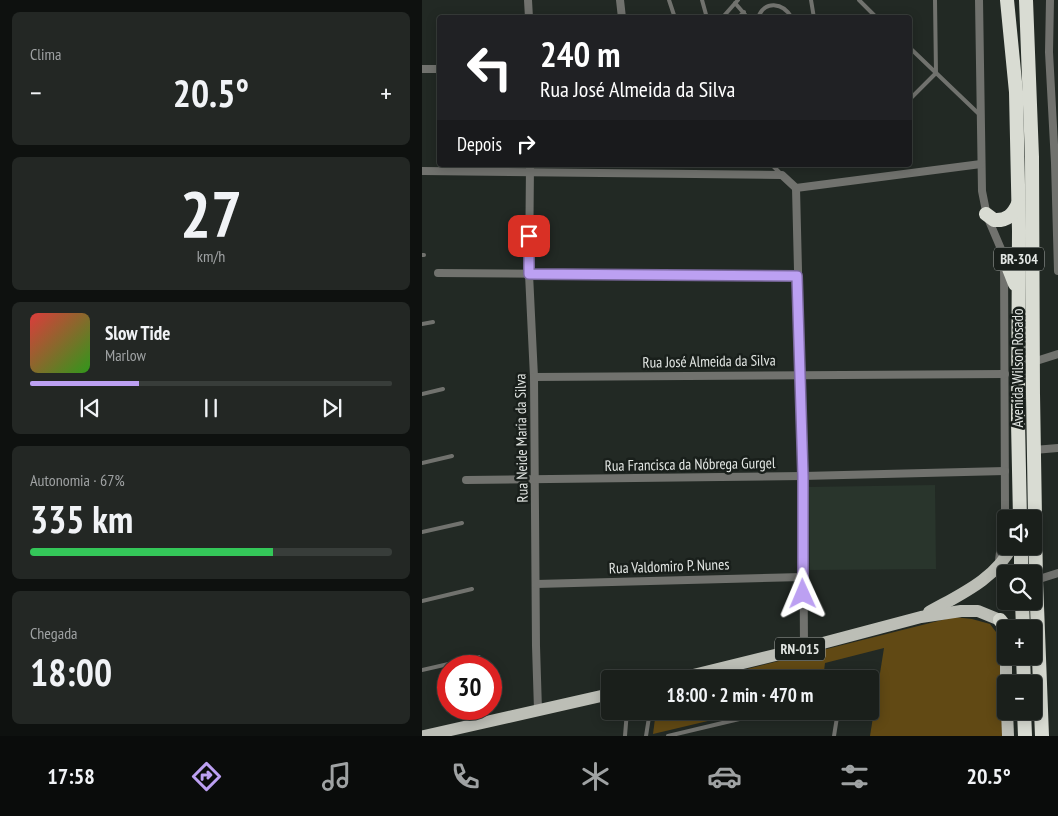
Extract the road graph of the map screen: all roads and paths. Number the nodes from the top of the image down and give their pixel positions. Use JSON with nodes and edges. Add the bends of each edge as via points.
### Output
{"nodes":[{"id":1,"x":528,"y":0,"type":"edge"},
{"id":2,"x":620,"y":0,"type":"edge"},
{"id":3,"x":669,"y":0,"type":"edge"},
{"id":4,"x":702,"y":0,"type":"edge"},
{"id":5,"x":811,"y":0,"type":"edge"},
{"id":6,"x":859,"y":0,"type":"edge"},
{"id":7,"x":935,"y":0,"type":"edge"},
{"id":8,"x":979,"y":0,"type":"edge"},
{"id":9,"x":1006,"y":0,"type":"edge"},
{"id":10,"x":1026,"y":0,"type":"edge"},
{"id":11,"x":1050,"y":0,"type":"edge"},
{"id":12,"x":736,"y":1,"type":"edge"},
{"id":13,"x":744,"y":12,"type":"junction"},
{"id":14,"x":529,"y":15,"type":"edge"},
{"id":15,"x":622,"y":15,"type":"edge"},
{"id":16,"x":674,"y":15,"type":"edge"},
{"id":17,"x":706,"y":15,"type":"edge"},
{"id":18,"x":724,"y":15,"type":"edge"},
{"id":19,"x":741,"y":15,"type":"edge"},
{"id":20,"x":746,"y":15,"type":"edge"},
{"id":21,"x":759,"y":15,"type":"edge"},
{"id":22,"x":790,"y":15,"type":"edge"},
{"id":23,"x":814,"y":15,"type":"edge"},
{"id":24,"x":874,"y":15,"type":"edge"},
{"id":25,"x":912,"y":50,"type":"edge"},
{"id":26,"x":1058,"y":50,"type":"edge"},
{"id":27,"x":1049,"y":52,"type":"junction"},
{"id":28,"x":422,"y":69,"type":"edge"},
{"id":29,"x":437,"y":69,"type":"edge"},
{"id":30,"x":936,"y":73,"type":"junction"},
{"id":31,"x":912,"y":97,"type":"edge"},
{"id":32,"x":980,"y":115,"type":"junction"},
{"id":33,"x":981,"y":164,"type":"junction"},
{"id":34,"x":774,"y":167,"type":"edge"},
{"id":35,"x":1056,"y":167,"type":"edge"},
{"id":36,"x":530,"y":168,"type":"edge"},
{"id":37,"x":423,"y":171,"type":"edge"},
{"id":38,"x":782,"y":174,"type":"junction"},
{"id":39,"x":796,"y":188,"type":"junction"},
{"id":40,"x":1018,"y":203,"type":"junction"},
{"id":41,"x":986,"y":214,"type":"junction"},
{"id":42,"x":1004,"y":256,"type":"junction"},
{"id":43,"x":1057,"y":256,"type":"edge"},
{"id":44,"x":1058,"y":270,"type":"edge"},
{"id":45,"x":438,"y":273,"type":"dead end"},
{"id":46,"x":529,"y":274,"type":"junction"},
{"id":47,"x":797,"y":276,"type":"junction"},
{"id":48,"x":1019,"y":293,"type":"junction"},
{"id":49,"x":433,"y":322,"type":"dead end"},
{"id":50,"x":422,"y":324,"type":"edge"},
{"id":51,"x":1058,"y":354,"type":"edge"},
{"id":52,"x":1033,"y":362,"type":"junction"},
{"id":53,"x":801,"y":374,"type":"junction"},
{"id":54,"x":1005,"y":374,"type":"junction"},
{"id":55,"x":534,"y":377,"type":"junction"},
{"id":56,"x":443,"y":389,"type":"dead end"},
{"id":57,"x":422,"y":394,"type":"edge"},
{"id":58,"x":1057,"y":449,"type":"edge"},
{"id":59,"x":1034,"y":450,"type":"junction"},
{"id":60,"x":452,"y":456,"type":"dead end"},
{"id":61,"x":422,"y":463,"type":"edge"},
{"id":62,"x":1005,"y":471,"type":"junction"},
{"id":63,"x":803,"y":476,"type":"junction"},
{"id":64,"x":535,"y":479,"type":"junction"},
{"id":65,"x":466,"y":480,"type":"dead end"},
{"id":66,"x":1020,"y":510,"type":"edge"},
{"id":67,"x":462,"y":523,"type":"dead end"},
{"id":68,"x":422,"y":532,"type":"edge"},
{"id":69,"x":997,"y":565,"type":"edge"},
{"id":70,"x":1036,"y":565,"type":"edge"},
{"id":71,"x":997,"y":567,"type":"edge"},
{"id":72,"x":1058,"y":573,"type":"edge"},
{"id":73,"x":803,"y":576,"type":"junction"},
{"id":74,"x":1042,"y":578,"type":"edge"},
{"id":75,"x":536,"y":584,"type":"junction"},
{"id":76,"x":472,"y":589,"type":"dead end"},
{"id":77,"x":422,"y":601,"type":"edge"},
{"id":78,"x":1037,"y":610,"type":"edge"},
{"id":79,"x":921,"y":617,"type":"junction"},
{"id":80,"x":997,"y":622,"type":"edge"},
{"id":81,"x":804,"y":648,"type":"junction"},
{"id":82,"x":437,"y":667,"type":"edge"},
{"id":83,"x":422,"y":670,"type":"edge"},
{"id":84,"x":715,"y":670,"type":"edge"},
{"id":85,"x":601,"y":696,"type":"edge"},
{"id":86,"x":538,"y":710,"type":"junction"},
{"id":87,"x":626,"y":720,"type":"edge"},
{"id":88,"x":649,"y":720,"type":"edge"},
{"id":89,"x":735,"y":720,"type":"edge"},
{"id":90,"x":837,"y":720,"type":"edge"},
{"id":91,"x":1007,"y":720,"type":"edge"},
{"id":92,"x":1024,"y":720,"type":"edge"},
{"id":93,"x":424,"y":736,"type":"edge"},
{"id":94,"x":625,"y":736,"type":"edge"},
{"id":95,"x":646,"y":736,"type":"edge"},
{"id":96,"x":668,"y":736,"type":"edge"},
{"id":97,"x":834,"y":736,"type":"edge"},
{"id":98,"x":1008,"y":736,"type":"edge"},
{"id":99,"x":1024,"y":736,"type":"edge"},
{"id":100,"x":1042,"y":736,"type":"edge"}],
"edges":[{"from":1,"to":14,"type":"street"},
{"from":2,"to":15,"type":"street"},
{"from":3,"to":16,"type":"lane"},
{"from":4,"to":17,"type":"lane"},
{"from":5,"to":23,"type":"lane"},
{"from":6,"to":24,"type":"lane"},
{"from":7,"to":30,"type":"lane"},
{"from":8,"to":32,"type":"street"},
{"from":9,"to":40,"type":"highway","name":"Avenida Wilson Rosado","number":"BR-304","via":[[1016,92]]},
{"from":10,"to":52,"type":"highway","name":"Avenida Wilson Rosado","number":"BR-304","via":[[1032,157]]},
{"from":11,"to":27,"type":"street"},
{"from":12,"to":13,"type":"lane"},
{"from":12,"to":18,"type":"lane"},
{"from":13,"to":19,"type":"lane"},
{"from":13,"to":20,"type":"lane"},
{"from":21,"to":22,"type":"lane","via":[[772,4],[784,7]]},
{"from":25,"to":30,"type":"lane"},
{"from":26,"to":27,"type":"street"},
{"from":27,"to":35,"type":"street"},
{"from":28,"to":29,"type":"street"},
{"from":30,"to":31,"type":"lane"},
{"from":30,"to":32,"type":"lane"},
{"from":32,"to":33,"type":"street"},
{"from":33,"to":39,"type":"street"},
{"from":33,"to":41,"type":"street"},
{"from":34,"to":38,"type":"lane"},
{"from":35,"to":43,"type":"street"},
{"from":36,"to":37,"type":"street"},
{"from":36,"to":38,"type":"street"},
{"from":36,"to":46,"type":"street","name":"Rua Neide Maria da Silva"},
{"from":38,"to":39,"type":"street"},
{"from":39,"to":47,"type":"street"},
{"from":40,"to":41,"type":"highway","via":[[1014,213],[1005,220],[994,220]]},
{"from":40,"to":48,"type":"highway","name":"Avenida Wilson Rosado","number":"BR-304"},
{"from":41,"to":42,"type":"street"},
{"from":42,"to":48,"type":"highway"},
{"from":42,"to":54,"type":"street"},
{"from":43,"to":44,"type":"street"},
{"from":45,"to":46,"type":"street"},
{"from":46,"to":47,"type":"street"},
{"from":46,"to":55,"type":"street","name":"Rua Neide Maria da Silva"},
{"from":47,"to":53,"type":"street"},
{"from":48,"to":66,"type":"highway","name":"Avenida Wilson Rosado","number":"BR-304"},
{"from":49,"to":50,"type":"lane"},
{"from":51,"to":52,"type":"street"},
{"from":52,"to":59,"type":"highway","name":"Avenida Wilson Rosado","number":"BR-304"},
{"from":53,"to":54,"type":"street","name":"Rua José Almeida da Silva"},
{"from":53,"to":55,"type":"street","name":"Rua José Almeida da Silva"},
{"from":53,"to":63,"type":"street"},
{"from":54,"to":62,"type":"street"},
{"from":55,"to":64,"type":"street","name":"Rua Neide Maria da Silva"},
{"from":56,"to":57,"type":"lane"},
{"from":58,"to":59,"type":"street"},
{"from":59,"to":70,"type":"highway","name":"Avenida Wilson Rosado","number":"BR-304"},
{"from":60,"to":61,"type":"lane"},
{"from":62,"to":63,"type":"street","name":"Rua Francisca da Nóbrega Gurgel"},
{"from":62,"to":69,"type":"street","via":[[1005,509]]},
{"from":63,"to":64,"type":"street","name":"Rua Francisca da Nóbrega Gurgel"},
{"from":63,"to":73,"type":"street"},
{"from":64,"to":65,"type":"street","name":"Rua Francisca da Nóbrega Gurgel"},
{"from":64,"to":75,"type":"street","name":"Rua Neide Maria da Silva"},
{"from":67,"to":68,"type":"lane"},
{"from":71,"to":79,"type":"main road","via":[[966,591]]},
{"from":72,"to":74,"type":"street"},
{"from":73,"to":75,"type":"street","name":"Rua Valdomiro P. Nunes"},
{"from":73,"to":81,"type":"street"},
{"from":75,"to":86,"type":"street","name":"Rua Neide Maria da Silva"},
{"from":76,"to":77,"type":"lane"},
{"from":78,"to":100,"type":"highway","name":"Avenida Wilson Rosado","number":"BR-304"},
{"from":79,"to":80,"type":"main road","via":[[978,611]]},
{"from":79,"to":81,"type":"main road","number":"RN-015"},
{"from":81,"to":84,"type":"main road","number":"RN-015"},
{"from":82,"to":83,"type":"lane"},
{"from":85,"to":86,"type":"main road"},
{"from":86,"to":93,"type":"main road"},
{"from":87,"to":94,"type":"lane"},
{"from":88,"to":95,"type":"lane"},
{"from":89,"to":96,"type":"lane"},
{"from":90,"to":97,"type":"lane"},
{"from":91,"to":98,"type":"main road"},
{"from":92,"to":99,"type":"highway"}]}
